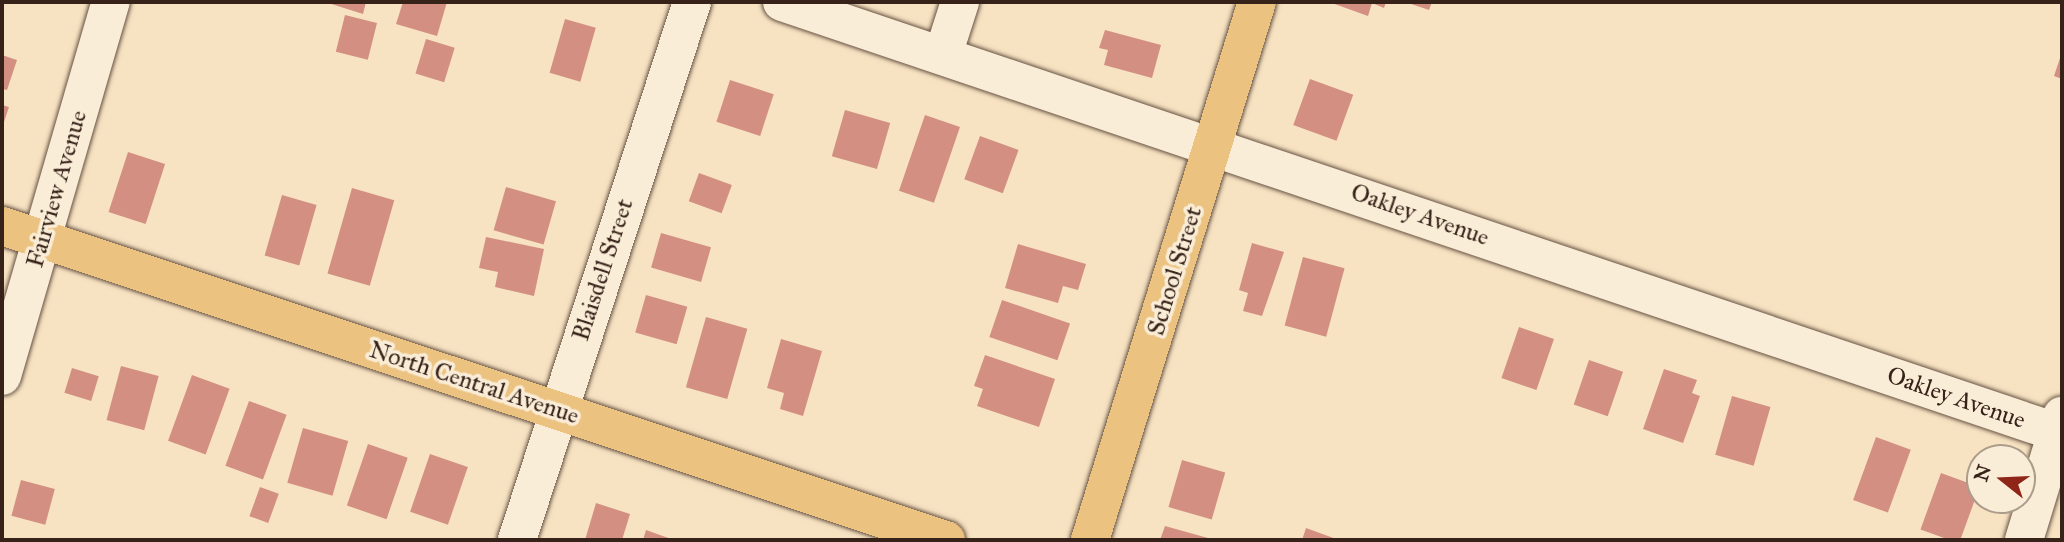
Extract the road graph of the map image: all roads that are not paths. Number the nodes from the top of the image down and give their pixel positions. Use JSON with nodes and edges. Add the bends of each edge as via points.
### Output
{"nodes":[{"id":1,"x":111,"y":2,"type":"edge"},
{"id":2,"x":692,"y":2,"type":"edge"},
{"id":3,"x":782,"y":2,"type":"edge"},
{"id":4,"x":960,"y":2,"type":"edge"},
{"id":5,"x":1257,"y":2,"type":"edge"},
{"id":6,"x":943,"y":55,"type":"junction"},
{"id":7,"x":1215,"y":145,"type":"junction"},
{"id":8,"x":2,"y":226,"type":"edge"},
{"id":9,"x":43,"y":240,"type":"junction"},
{"id":10,"x":2,"y":376,"type":"edge"},
{"id":11,"x":556,"y":411,"type":"junction"},
{"id":12,"x":2059,"y":424,"type":"edge"},
{"id":13,"x":886,"y":531,"type":"edge"},
{"id":14,"x":517,"y":540,"type":"edge"},
{"id":15,"x":946,"y":540,"type":"edge"},
{"id":16,"x":1090,"y":540,"type":"edge"},
{"id":17,"x":2024,"y":540,"type":"edge"}],
"edges":[{"from":1,"to":9,"type":"street","name":"Fairview Avenue"},
{"from":2,"to":11,"type":"street","name":"Blaisdell Street"},
{"from":3,"to":6,"type":"street","name":"Oakley Avenue"},
{"from":4,"to":6,"type":"street"},
{"from":5,"to":7,"type":"main road","name":"School Street"},
{"from":6,"to":7,"type":"street","name":"Oakley Avenue"},
{"from":7,"to":12,"type":"street","name":"Oakley Avenue"},
{"from":7,"to":16,"type":"main road","name":"School Street"},
{"from":8,"to":9,"type":"main road","name":"North Central Avenue"},
{"from":9,"to":10,"type":"street","name":"Fairview Avenue"},
{"from":9,"to":11,"type":"main road","name":"North Central Avenue"},
{"from":11,"to":13,"type":"main road","name":"North Central Avenue"},
{"from":11,"to":14,"type":"street","name":"Blaisdell Street"},
{"from":12,"to":17,"type":"street"},
{"from":13,"to":15,"type":"main road","name":"North Central Avenue"}]}
